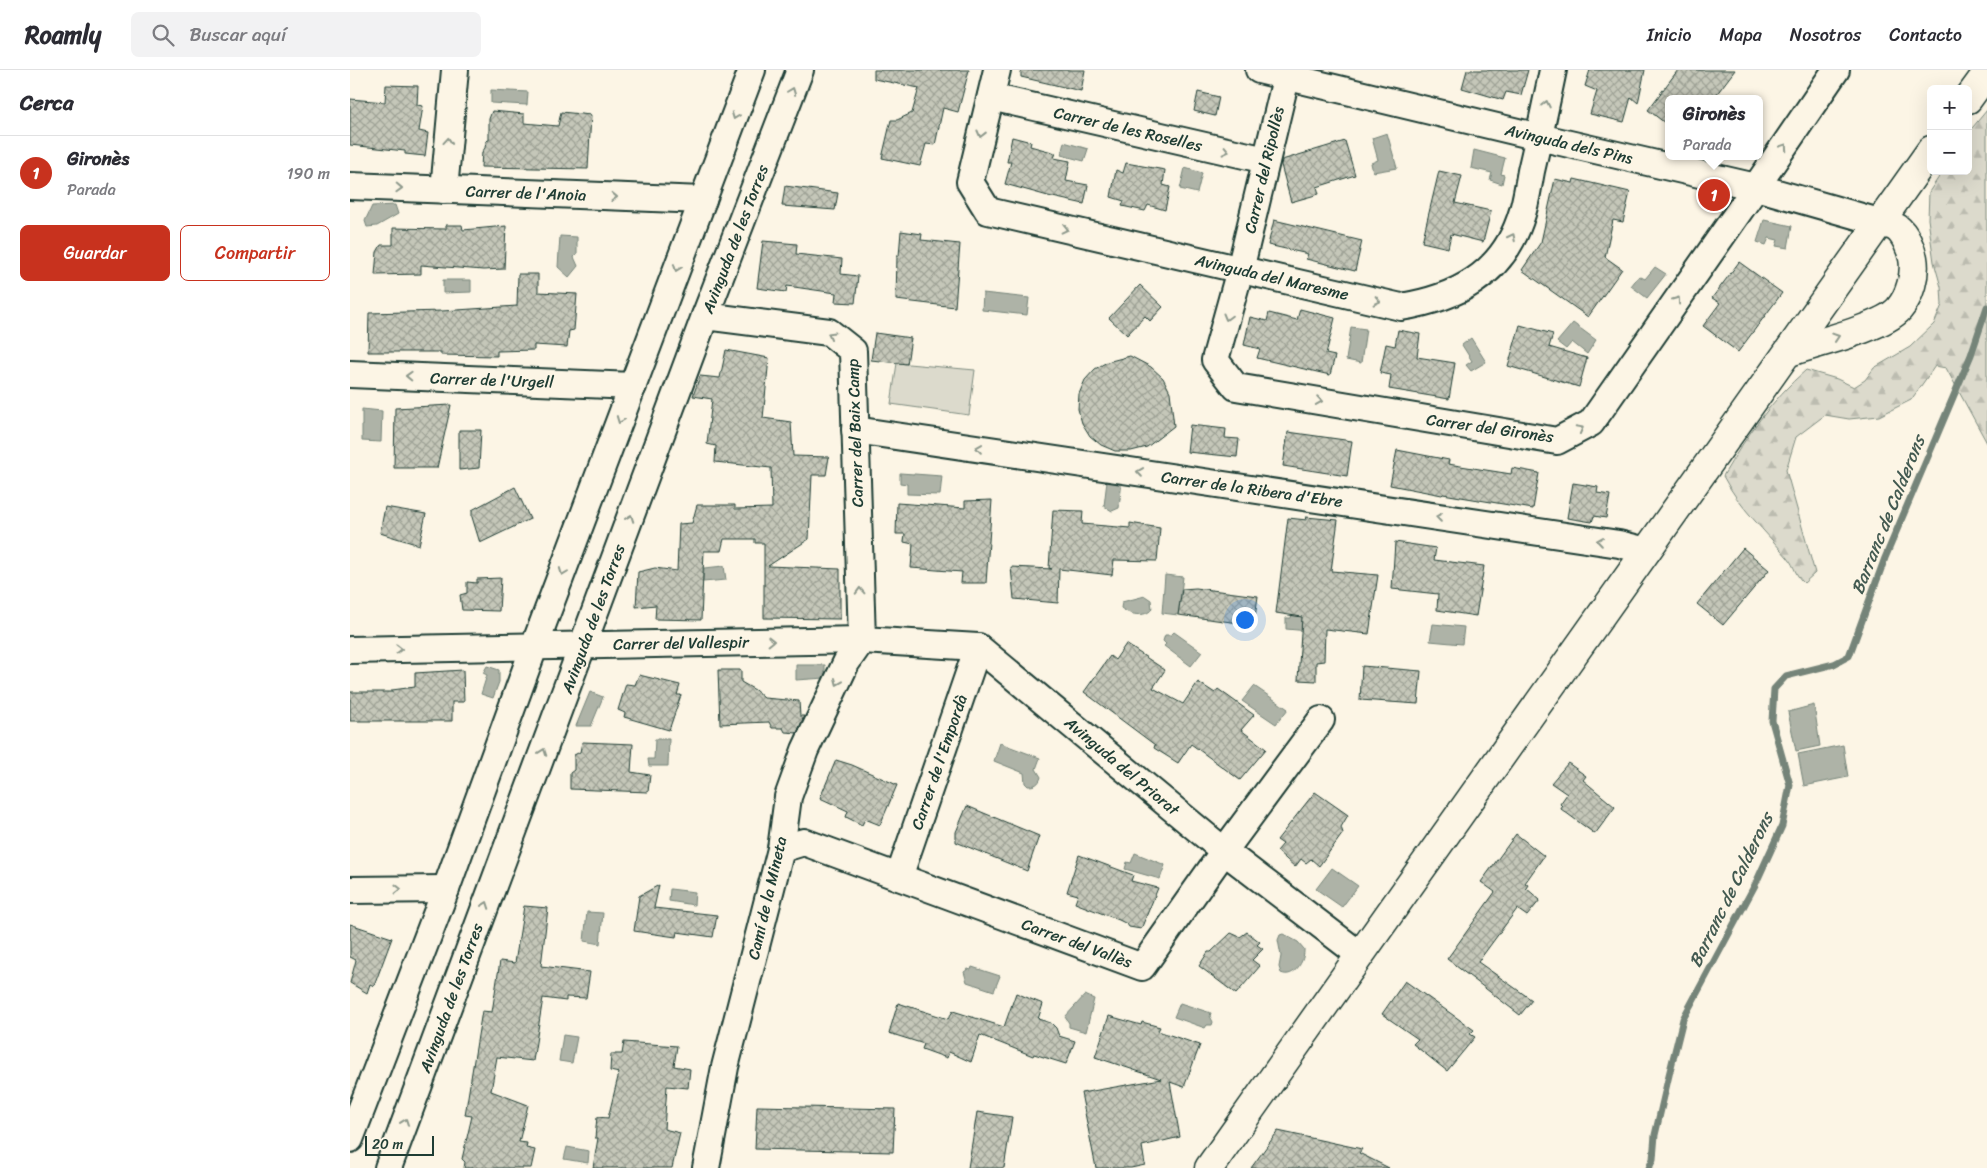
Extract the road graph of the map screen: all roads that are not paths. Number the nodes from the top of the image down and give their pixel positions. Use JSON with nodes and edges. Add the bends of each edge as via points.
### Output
{"nodes":[{"id":1,"x":455,"y":70,"type":"edge"},
{"id":2,"x":752,"y":70,"type":"edge"},
{"id":3,"x":800,"y":70,"type":"edge"},
{"id":4,"x":997,"y":70,"type":"edge"},
{"id":5,"x":1259,"y":70,"type":"edge"},
{"id":6,"x":1553,"y":70,"type":"edge"},
{"id":7,"x":1836,"y":70,"type":"edge"},
{"id":8,"x":1287,"y":73,"type":"edge"},
{"id":9,"x":1987,"y":73,"type":"edge"},
{"id":10,"x":1972,"y":94,"type":"edge"},
{"id":11,"x":991,"y":96,"type":"junction"},
{"id":12,"x":1539,"y":138,"type":"junction"},
{"id":13,"x":1927,"y":156,"type":"edge"},
{"id":14,"x":1266,"y":160,"type":"junction"},
{"id":15,"x":350,"y":186,"type":"edge"},
{"id":16,"x":1756,"y":187,"type":"junction"},
{"id":17,"x":444,"y":190,"type":"junction"},
{"id":18,"x":703,"y":200,"type":"junction"},
{"id":19,"x":1879,"y":222,"type":"junction"},
{"id":20,"x":1240,"y":270,"type":"junction"},
{"id":21,"x":706,"y":316,"type":"junction"},
{"id":22,"x":1789,"y":352,"type":"junction"},
{"id":23,"x":350,"y":374,"type":"edge"},
{"id":24,"x":633,"y":386,"type":"junction"},
{"id":25,"x":855,"y":430,"type":"junction"},
{"id":26,"x":1647,"y":551,"type":"junction"},
{"id":27,"x":862,"y":640,"type":"junction"},
{"id":28,"x":583,"y":645,"type":"junction"},
{"id":29,"x":978,"y":647,"type":"junction"},
{"id":30,"x":534,"y":648,"type":"junction"},
{"id":31,"x":350,"y":650,"type":"edge"},
{"id":32,"x":1321,"y":720,"type":"dead end"},
{"id":33,"x":781,"y":849,"type":"junction"},
{"id":34,"x":1224,"y":851,"type":"junction"},
{"id":35,"x":900,"y":877,"type":"junction"},
{"id":36,"x":446,"y":888,"type":"junction"},
{"id":37,"x":350,"y":890,"type":"edge"},
{"id":38,"x":1360,"y":955,"type":"junction"},
{"id":39,"x":350,"y":1140,"type":"edge"},
{"id":40,"x":388,"y":1168,"type":"edge"},
{"id":41,"x":706,"y":1168,"type":"edge"},
{"id":42,"x":1209,"y":1168,"type":"edge"}],
"edges":[{"from":17,"to":1,"type":"street","one_way":true},
{"from":2,"to":18,"type":"street","one_way":true},
{"from":21,"to":3,"type":"street","name":"Avinguda de les Torres","one_way":true},
{"from":4,"to":11,"type":"street","name":"Avinguda del Maresme"},
{"from":5,"to":8,"type":"street","name":"Avinguda dels Pins"},
{"from":12,"to":6,"type":"street","name":"Avinguda del Maresme","one_way":true},
{"from":16,"to":7,"type":"street","name":"Carrer del Gironès","one_way":true},
{"from":8,"to":12,"type":"street","name":"Avinguda dels Pins"},
{"from":8,"to":14,"type":"street","name":"Carrer del Ripollès"},
{"from":9,"to":10,"type":"street"},
{"from":11,"to":14,"type":"street","name":"Carrer de les Roselles","one_way":true},
{"from":11,"to":20,"type":"street","name":"Avinguda del Maresme","one_way":true,"via":[[970,182],[988,211]]},
{"from":12,"to":16,"type":"street","name":"Avinguda dels Pins"},
{"from":20,"to":12,"type":"street","name":"Avinguda del Maresme","one_way":true,"via":[[1401,307],[1452,293],[1482,276],[1497,262],[1511,239],[1520,219]]},
{"from":13,"to":19,"type":"street"},
{"from":14,"to":20,"type":"street","name":"Carrer del Ripollès"},
{"from":15,"to":17,"type":"street","name":"Carrer de l'Anoia","one_way":true},
{"from":16,"to":19,"type":"street","name":"Avinguda dels Pins"},
{"from":20,"to":16,"type":"street","name":"Carrer del Gironès","one_way":true,"via":[[1215,360],[1236,388],[1557,441],[1591,423]]},
{"from":17,"to":18,"type":"street","name":"Carrer de l'Anoia","one_way":true},
{"from":18,"to":24,"type":"street","one_way":true},
{"from":19,"to":22,"type":"street"},
{"from":22,"to":19,"type":"street","one_way":true,"via":[[1860,329],[1886,318],[1899,308],[1909,292],[1913,260],[1898,228]]},
{"from":25,"to":21,"type":"street","name":"Carrer del Baix Camp","one_way":true,"via":[[853,351],[829,332]]},
{"from":28,"to":21,"type":"street","name":"Avinguda de les Torres","one_way":true},
{"from":22,"to":26,"type":"street"},
{"from":24,"to":23,"type":"street","name":"Carrer de l'Urgell","one_way":true},
{"from":24,"to":30,"type":"street","one_way":true},
{"from":26,"to":25,"type":"street","name":"Carrer de la Ribera d'Ebre","one_way":true,"via":[[1609,542]]},
{"from":27,"to":25,"type":"street","name":"Carrer del Baix Camp","one_way":true},
{"from":26,"to":38,"type":"street"},
{"from":28,"to":27,"type":"street","name":"Carrer del Vallespir","one_way":true},
{"from":27,"to":29,"type":"street"},
{"from":27,"to":33,"type":"street","name":"Camí de la Mineta","one_way":true,"via":[[846,663],[805,750],[788,797]]},
{"from":28,"to":30,"type":"street","name":"Carrer del Vallespir"},
{"from":40,"to":28,"type":"street","name":"Avinguda de les Torres","one_way":true},
{"from":29,"to":34,"type":"street","name":"Avinguda del Priorat"},
{"from":29,"to":35,"type":"street","name":"Carrer de l'Empordà"},
{"from":31,"to":30,"type":"street","name":"Carrer del Vallespir","one_way":true},
{"from":30,"to":36,"type":"street"},
{"from":32,"to":34,"type":"street","name":"Carrer del Vallès"},
{"from":33,"to":35,"type":"street","name":"Carrer del Vallès","via":[[804,842]]},
{"from":33,"to":41,"type":"street","name":"Camí de la Mineta","via":[[725,1066]]},
{"from":34,"to":35,"type":"street","name":"Carrer del Vallès","via":[[1142,967]]},
{"from":34,"to":38,"type":"street","name":"Avinguda del Priorat"},
{"from":37,"to":36,"type":"street","one_way":true},
{"from":36,"to":39,"type":"street"},
{"from":38,"to":42,"type":"street"}]}
